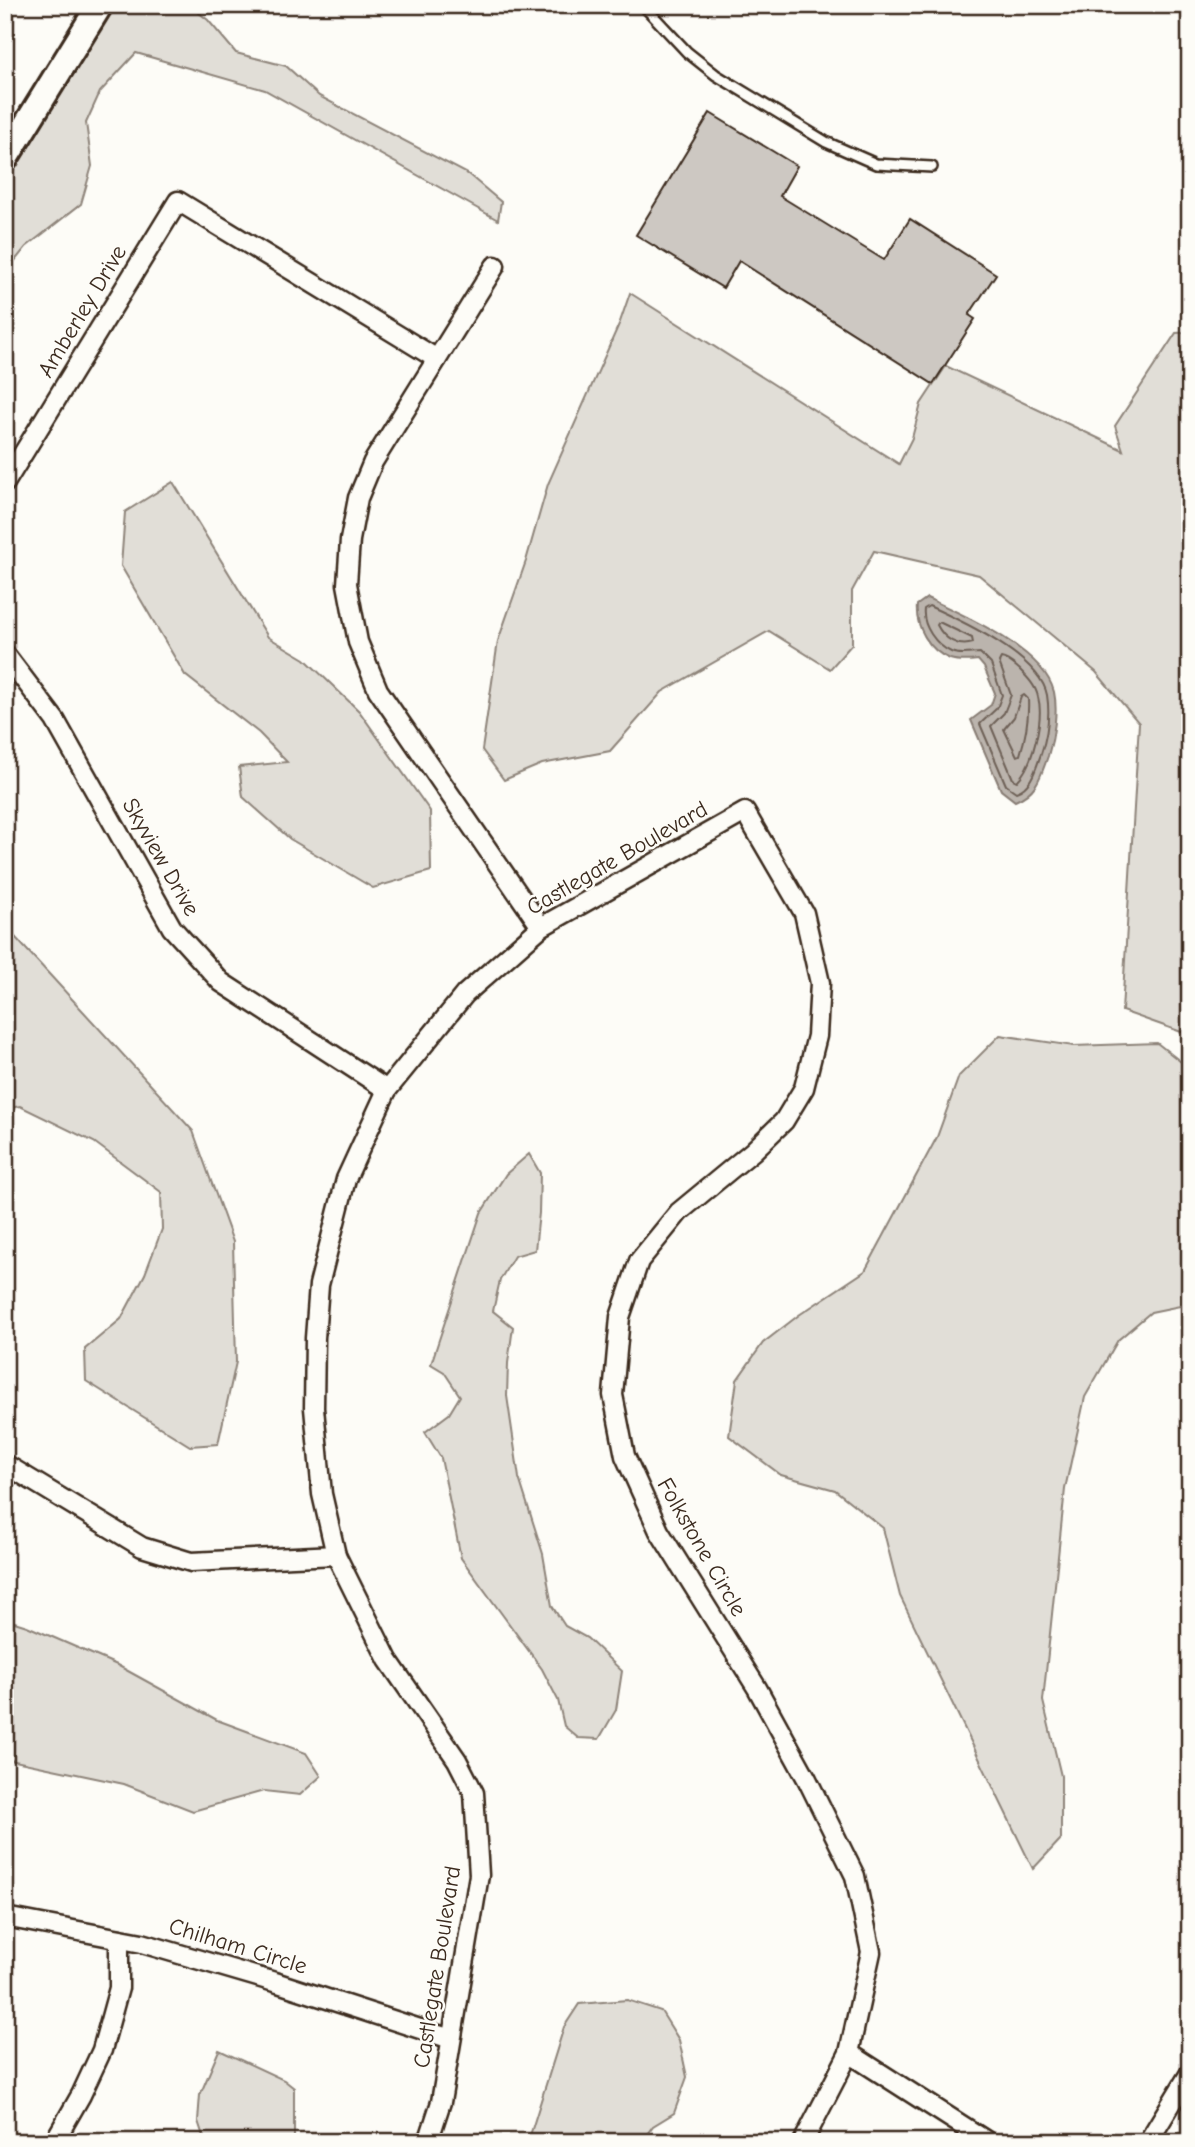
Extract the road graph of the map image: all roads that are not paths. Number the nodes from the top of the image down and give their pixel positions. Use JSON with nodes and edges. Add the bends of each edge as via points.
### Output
{"nodes":[{"id":1,"x":100,"y":5,"type":"edge"},
{"id":2,"x":643,"y":5,"type":"edge"},
{"id":3,"x":5,"y":159,"type":"edge"},
{"id":4,"x":932,"y":167,"type":"dead end"},
{"id":5,"x":495,"y":266,"type":"dead end"},
{"id":6,"x":437,"y":359,"type":"junction"},
{"id":7,"x":5,"y":483,"type":"edge"},
{"id":8,"x":5,"y":654,"type":"edge"},
{"id":9,"x":745,"y":813,"type":"joint"},
{"id":10,"x":541,"y":927,"type":"junction"},
{"id":11,"x":387,"y":1090,"type":"junction"},
{"id":12,"x":5,"y":1464,"type":"edge"},
{"id":13,"x":336,"y":1555,"type":"junction"},
{"id":14,"x":5,"y":1917,"type":"edge"},
{"id":15,"x":119,"y":1938,"type":"junction"},
{"id":16,"x":451,"y":2039,"type":"junction"},
{"id":17,"x":849,"y":2053,"type":"junction"},
{"id":18,"x":1190,"y":2073,"type":"edge"},
{"id":19,"x":54,"y":2142,"type":"edge"},
{"id":20,"x":428,"y":2142,"type":"edge"},
{"id":21,"x":803,"y":2142,"type":"edge"},
{"id":22,"x":988,"y":2142,"type":"edge"},
{"id":23,"x":1148,"y":2142,"type":"edge"}],
"edges":[{"from":1,"to":3,"type":"street"},
{"from":2,"to":4,"type":"lane","via":[[716,75],[826,142],[876,164]]},
{"from":5,"to":6,"type":"street"},
{"from":6,"to":7,"type":"street","name":"Amberley Drive","via":[[178,201]]},
{"from":6,"to":10,"type":"street","via":[[373,461],[358,498],[347,584],[358,642],[378,690]]},
{"from":8,"to":11,"type":"street","name":"Skyview Drive","via":[[55,720],[172,928],[221,982]]},
{"from":9,"to":10,"type":"street","name":"Castlegate Boulevard"},
{"from":9,"to":17,"type":"street","name":"Folkstone Circle","via":[[804,913],[820,983],[817,1036],[804,1088],[784,1121],[679,1212],[639,1261],[620,1317],[613,1395],[625,1456],[659,1531],[757,1688],[855,1876],[871,1952]]},
{"from":10,"to":11,"type":"street","name":"Castlegate Boulevard","via":[[465,994]]},
{"from":11,"to":13,"type":"street","name":"Castlegate Boulevard","via":[[346,1179],[319,1285],[314,1408],[322,1494]]},
{"from":12,"to":13,"type":"street","via":[[142,1547],[191,1562]]},
{"from":13,"to":16,"type":"street","name":"Castlegate Boulevard","via":[[388,1660],[457,1759],[474,1793],[479,1875]]},
{"from":14,"to":15,"type":"street","name":"Chilham Circle"},
{"from":15,"to":16,"type":"street","name":"Chilham Circle"},
{"from":15,"to":19,"type":"street","via":[[118,1989],[102,2050]]},
{"from":16,"to":20,"type":"street","name":"Castlegate Boulevard","via":[[441,2102]]},
{"from":17,"to":21,"type":"street","name":"Folkstone Circle"},
{"from":17,"to":22,"type":"street"},
{"from":18,"to":23,"type":"street"}]}
